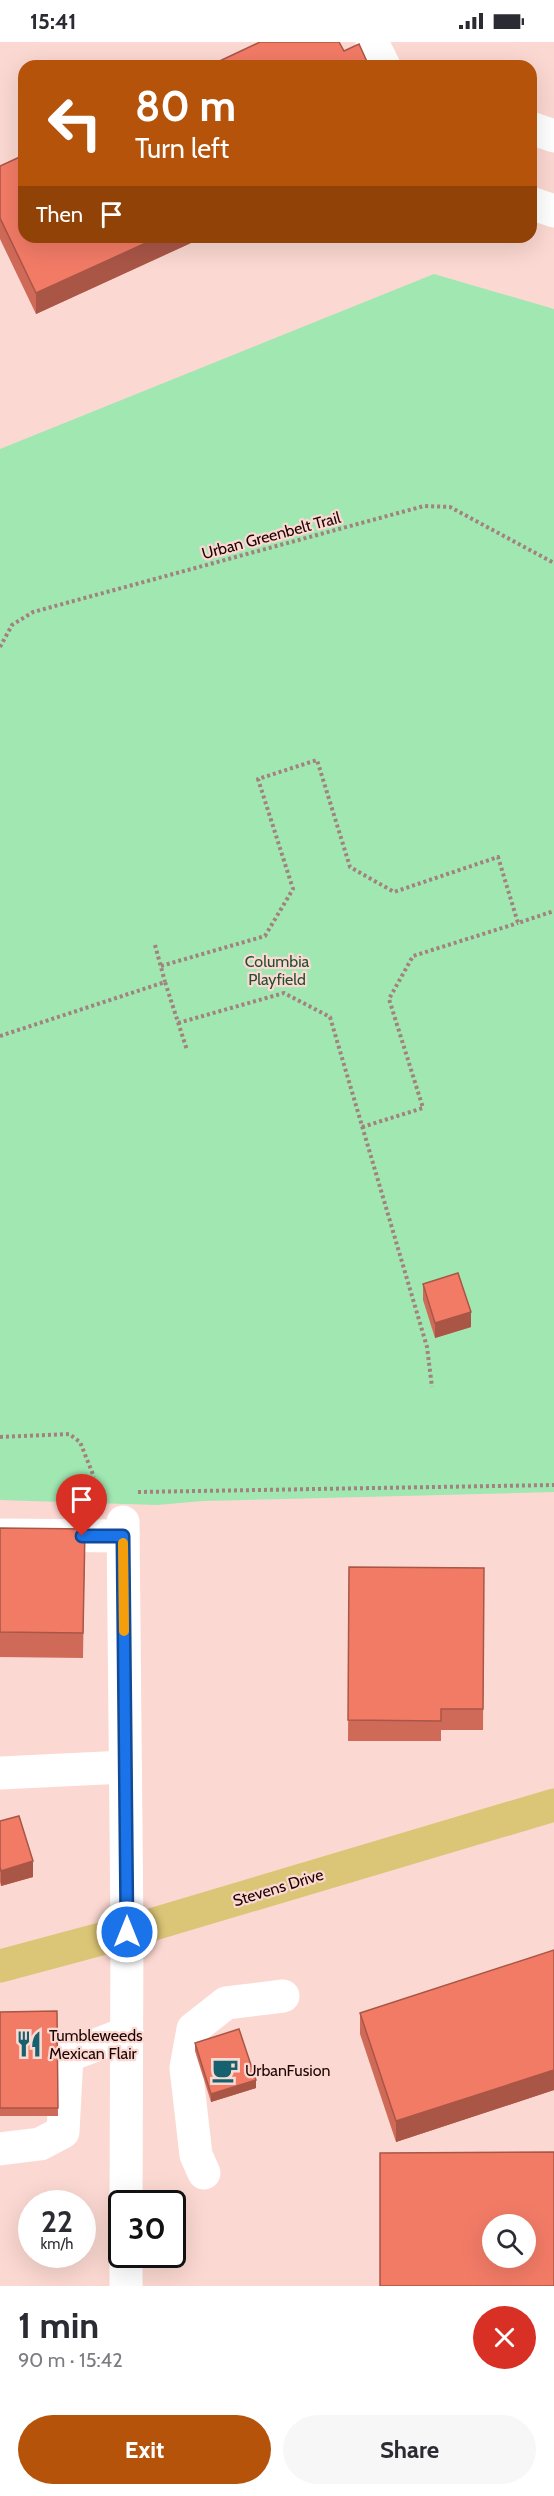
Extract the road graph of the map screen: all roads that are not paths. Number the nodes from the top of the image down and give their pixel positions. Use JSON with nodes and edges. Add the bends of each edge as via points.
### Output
{"nodes":[{"id":1,"x":372,"y":42,"type":"edge"},
{"id":2,"x":381,"y":60,"type":"edge"},
{"id":3,"x":537,"y":130,"type":"edge"},
{"id":4,"x":554,"y":136,"type":"edge"},
{"id":5,"x":537,"y":205,"type":"edge"},
{"id":6,"x":554,"y":211,"type":"edge"},
{"id":7,"x":0,"y":1535,"type":"edge"},
{"id":8,"x":126,"y":1767,"type":"junction"},
{"id":9,"x":0,"y":1773,"type":"edge"},
{"id":10,"x":554,"y":1805,"type":"edge"},
{"id":11,"x":127,"y":1932,"type":"junction"},
{"id":12,"x":0,"y":1966,"type":"edge"},
{"id":13,"x":283,"y":1996,"type":"dead end"},
{"id":14,"x":127,"y":2033,"type":"junction"},
{"id":15,"x":0,"y":2149,"type":"edge"},
{"id":16,"x":204,"y":2173,"type":"dead end"},
{"id":17,"x":126,"y":2190,"type":"edge"},
{"id":18,"x":126,"y":2268,"type":"edge"},
{"id":19,"x":126,"y":2286,"type":"edge"}],
"edges":[{"from":1,"to":2,"type":"street"},
{"from":3,"to":4,"type":"street"},
{"from":5,"to":6,"type":"street"},
{"from":7,"to":8,"type":"street","via":[[126,1517]]},
{"from":8,"to":9,"type":"street"},
{"from":8,"to":11,"type":"street"},
{"from":10,"to":11,"type":"main road","name":"Stevens Drive"},
{"from":11,"to":12,"type":"main road","name":"Stevens Drive"},
{"from":11,"to":14,"type":"street"},
{"from":13,"to":16,"type":"street","via":[[226,2003],[193,2029],[186,2068],[196,2155]]},
{"from":14,"to":15,"type":"street","via":[[67,2056],[63,2132],[40,2144]]},
{"from":14,"to":17,"type":"street"},
{"from":18,"to":19,"type":"street"}]}
